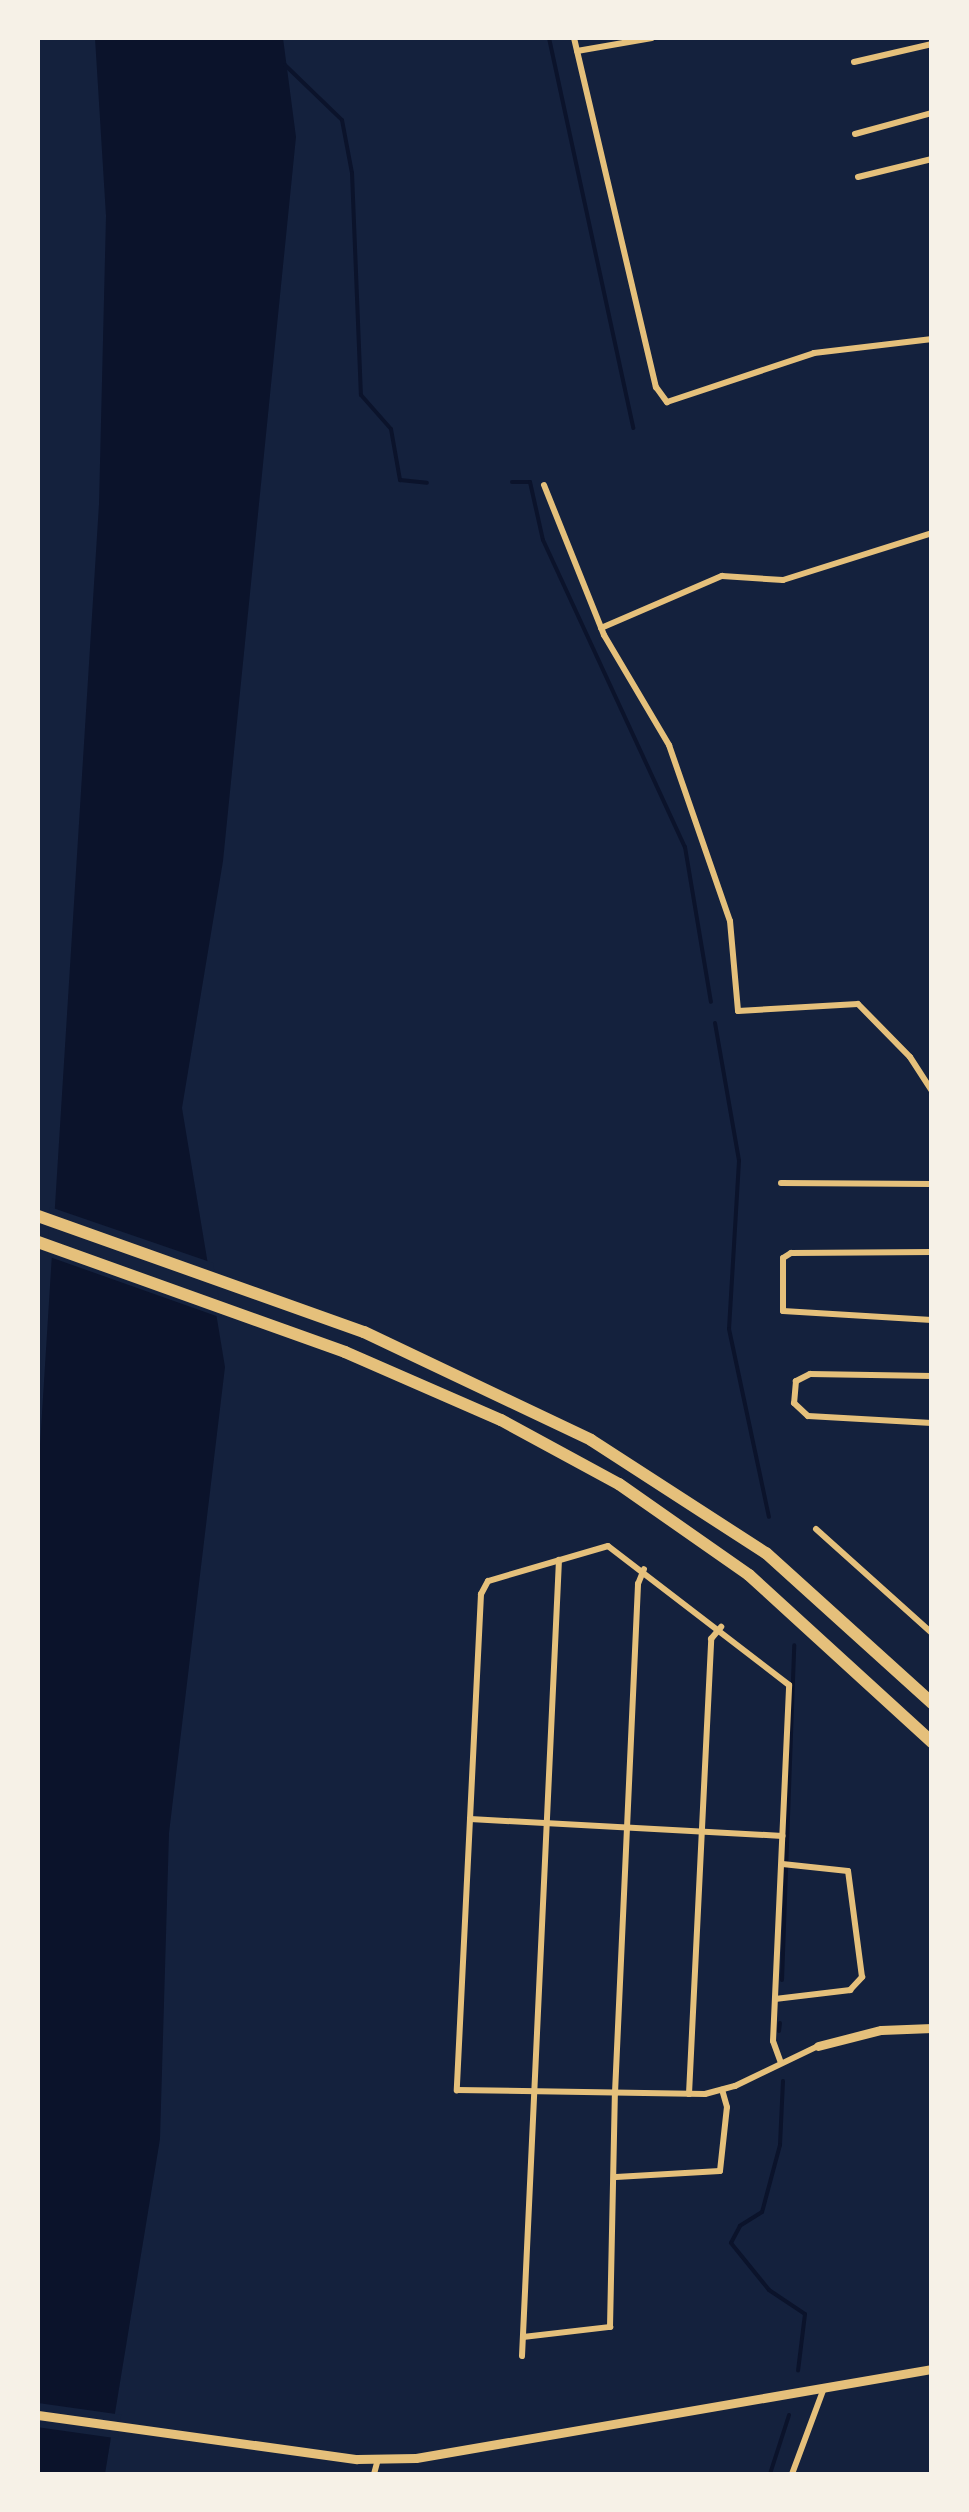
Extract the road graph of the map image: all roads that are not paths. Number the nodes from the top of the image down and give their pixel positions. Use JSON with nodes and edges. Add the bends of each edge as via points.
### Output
{"nodes":[{"id":1,"x":574,"y":38,"type":"edge"},
{"id":2,"x":652,"y":38,"type":"edge"},
{"id":3,"x":931,"y":41,"type":"edge"},
{"id":4,"x":577,"y":51,"type":"junction"},
{"id":5,"x":854,"y":62,"type":"dead end"},
{"id":6,"x":932,"y":113,"type":"edge"},
{"id":7,"x":855,"y":134,"type":"dead end"},
{"id":8,"x":932,"y":158,"type":"edge"},
{"id":9,"x":858,"y":177,"type":"dead end"},
{"id":10,"x":932,"y":339,"type":"edge"},
{"id":11,"x":544,"y":485,"type":"dead end"},
{"id":12,"x":932,"y":533,"type":"edge"},
{"id":13,"x":601,"y":628,"type":"junction"},
{"id":14,"x":932,"y":1091,"type":"edge"},
{"id":15,"x":782,"y":1183,"type":"dead end"},
{"id":16,"x":932,"y":1184,"type":"edge"},
{"id":17,"x":38,"y":1216,"type":"edge"},
{"id":18,"x":38,"y":1242,"type":"edge"},
{"id":19,"x":932,"y":1252,"type":"edge"},
{"id":20,"x":932,"y":1320,"type":"edge"},
{"id":21,"x":932,"y":1376,"type":"edge"},
{"id":22,"x":932,"y":1423,"type":"edge"},
{"id":23,"x":816,"y":1529,"type":"dead end"},
{"id":24,"x":559,"y":1560,"type":"junction"},
{"id":25,"x":644,"y":1569,"type":"junction"},
{"id":26,"x":720,"y":1626,"type":"junction"},
{"id":27,"x":932,"y":1632,"type":"edge"},
{"id":28,"x":932,"y":1703,"type":"edge"},
{"id":29,"x":932,"y":1742,"type":"edge"},
{"id":30,"x":470,"y":1819,"type":"junction"},
{"id":31,"x":550,"y":1824,"type":"junction"},
{"id":32,"x":628,"y":1828,"type":"junction"},
{"id":33,"x":702,"y":1832,"type":"junction"},
{"id":34,"x":783,"y":1836,"type":"junction"},
{"id":35,"x":782,"y":1864,"type":"junction"},
{"id":36,"x":775,"y":1999,"type":"junction"},
{"id":37,"x":932,"y":2028,"type":"edge"},
{"id":38,"x":818,"y":2046,"type":"joint"},
{"id":39,"x":781,"y":2063,"type":"junction"},
{"id":40,"x":722,"y":2090,"type":"junction"},
{"id":41,"x":536,"y":2092,"type":"junction"},
{"id":42,"x":615,"y":2093,"type":"junction"},
{"id":43,"x":689,"y":2094,"type":"junction"},
{"id":44,"x":616,"y":2177,"type":"junction"},
{"id":45,"x":523,"y":2337,"type":"junction"},
{"id":46,"x":522,"y":2356,"type":"dead end"},
{"id":47,"x":932,"y":2369,"type":"edge"},
{"id":48,"x":824,"y":2386,"type":"junction"},
{"id":49,"x":38,"y":2415,"type":"edge"},
{"id":50,"x":378,"y":2459,"type":"junction"},
{"id":51,"x":374,"y":2474,"type":"edge"},
{"id":52,"x":792,"y":2474,"type":"edge"}],
"edges":[{"from":1,"to":4,"type":"street"},
{"from":2,"to":4,"type":"street"},
{"from":3,"to":5,"type":"street"},
{"from":4,"to":10,"type":"street","via":[[656,387],[667,402],[814,353]]},
{"from":6,"to":7,"type":"street"},
{"from":8,"to":9,"type":"street"},
{"from":11,"to":13,"type":"street"},
{"from":12,"to":13,"type":"street","via":[[783,580],[722,576]]},
{"from":13,"to":14,"type":"street","via":[[669,746],[730,921],[738,1011],[858,1004],[910,1057]]},
{"from":15,"to":16,"type":"street"},
{"from":17,"to":28,"type":"highway","via":[[290,1304],[502,1394],[660,1480],[766,1552]]},
{"from":18,"to":29,"type":"highway","via":[[345,1352],[501,1420],[620,1484],[749,1575]]},
{"from":19,"to":20,"type":"street","via":[[791,1253],[783,1258],[782,1311]]},
{"from":21,"to":22,"type":"street","via":[[810,1374],[796,1381],[794,1402],[808,1416]]},
{"from":23,"to":27,"type":"street"},
{"from":24,"to":25,"type":"street","via":[[608,1546]]},
{"from":24,"to":30,"type":"street","via":[[482,1587]]},
{"from":24,"to":31,"type":"street"},
{"from":25,"to":26,"type":"street"},
{"from":25,"to":32,"type":"street","via":[[638,1584]]},
{"from":26,"to":33,"type":"street","via":[[710,1638]]},
{"from":26,"to":34,"type":"street","via":[[789,1684]]},
{"from":30,"to":31,"type":"street"},
{"from":30,"to":41,"type":"street","via":[[455,2085],[462,2091]]},
{"from":31,"to":32,"type":"street"},
{"from":31,"to":41,"type":"street"},
{"from":32,"to":33,"type":"street"},
{"from":32,"to":42,"type":"street"},
{"from":33,"to":34,"type":"street"},
{"from":33,"to":43,"type":"street"},
{"from":34,"to":35,"type":"street"},
{"from":35,"to":36,"type":"street"},
{"from":35,"to":36,"type":"street","via":[[848,1871],[862,1977],[850,1990]]},
{"from":36,"to":39,"type":"street","via":[[773,2048]]},
{"from":37,"to":38,"type":"main road","via":[[881,2030]]},
{"from":38,"to":39,"type":"street"},
{"from":39,"to":40,"type":"street"},
{"from":40,"to":43,"type":"street"},
{"from":40,"to":44,"type":"street","via":[[727,2107],[720,2170]]},
{"from":41,"to":42,"type":"street"},
{"from":41,"to":45,"type":"street"},
{"from":42,"to":43,"type":"street"},
{"from":42,"to":44,"type":"street"},
{"from":44,"to":45,"type":"street","via":[[610,2327]]},
{"from":45,"to":46,"type":"street"},
{"from":47,"to":48,"type":"main road"},
{"from":48,"to":50,"type":"main road","via":[[468,2452]]},
{"from":48,"to":52,"type":"street"},
{"from":49,"to":50,"type":"main road"},
{"from":50,"to":51,"type":"street"}]}
